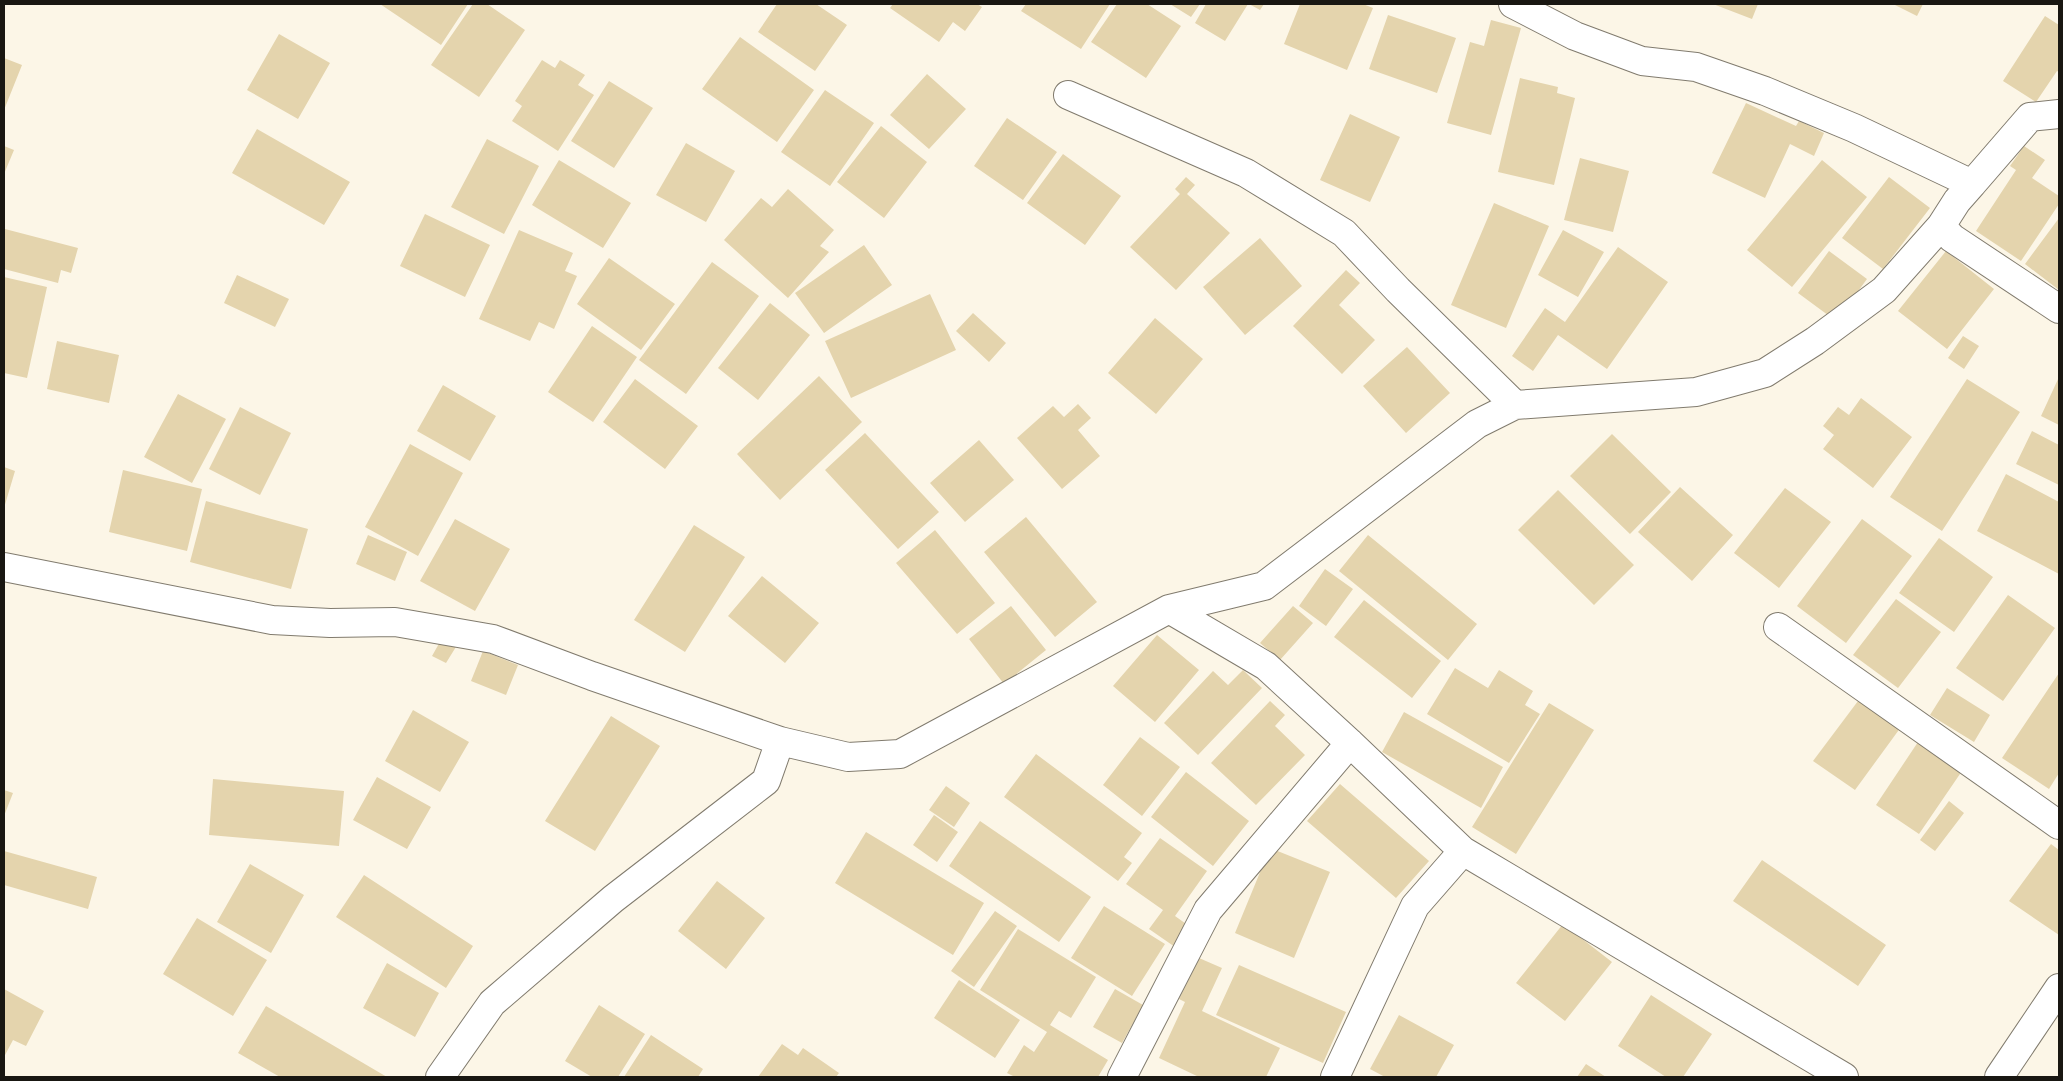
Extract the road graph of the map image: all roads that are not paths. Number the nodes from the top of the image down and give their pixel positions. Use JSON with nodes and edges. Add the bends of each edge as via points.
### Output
{"nodes":[{"id":1,"x":1513,"y":4,"type":"edge"},
{"id":2,"x":1068,"y":94,"type":"dead end"},
{"id":3,"x":2059,"y":114,"type":"edge"},
{"id":4,"x":1972,"y":184,"type":"junction"},
{"id":5,"x":1941,"y":226,"type":"junction"},
{"id":6,"x":2059,"y":309,"type":"edge"},
{"id":7,"x":1515,"y":405,"type":"junction"},
{"id":8,"x":4,"y":567,"type":"edge"},
{"id":9,"x":1168,"y":609,"type":"junction"},
{"id":10,"x":1778,"y":626,"type":"dead end"},
{"id":11,"x":780,"y":741,"type":"junction"},
{"id":12,"x":1350,"y":743,"type":"junction"},
{"id":13,"x":2059,"y":825,"type":"edge"},
{"id":14,"x":1463,"y":851,"type":"junction"},
{"id":15,"x":2059,"y":988,"type":"edge"},
{"id":16,"x":440,"y":1077,"type":"edge"},
{"id":17,"x":1122,"y":1077,"type":"edge"},
{"id":18,"x":1335,"y":1077,"type":"edge"},
{"id":19,"x":1844,"y":1077,"type":"edge"},
{"id":20,"x":1998,"y":1077,"type":"edge"}],
"edges":[{"from":1,"to":4,"type":"street","via":[[1575,36],[1642,61],[1696,66],[1765,91],[1854,128]]},
{"from":2,"to":7,"type":"street","via":[[1246,173],[1344,233]]},
{"from":3,"to":4,"type":"street","via":[[2030,117]]},
{"from":4,"to":5,"type":"street"},
{"from":5,"to":6,"type":"street","via":[[1952,238]]},
{"from":5,"to":7,"type":"street","via":[[1884,290],[1815,341],[1765,372],[1696,392]]},
{"from":7,"to":9,"type":"street","via":[[1477,424],[1264,586]]},
{"from":8,"to":11,"type":"street","via":[[272,620],[395,622],[494,639]]},
{"from":9,"to":11,"type":"street","via":[[900,754],[848,757]]},
{"from":9,"to":12,"type":"street","via":[[1266,666]]},
{"from":10,"to":13,"type":"street"},
{"from":11,"to":16,"type":"street","via":[[766,781],[613,899],[492,1002]]},
{"from":12,"to":14,"type":"street"},
{"from":12,"to":17,"type":"street","via":[[1208,910]]},
{"from":14,"to":18,"type":"street","via":[[1415,906]]},
{"from":14,"to":19,"type":"street"},
{"from":15,"to":20,"type":"street"}]}
